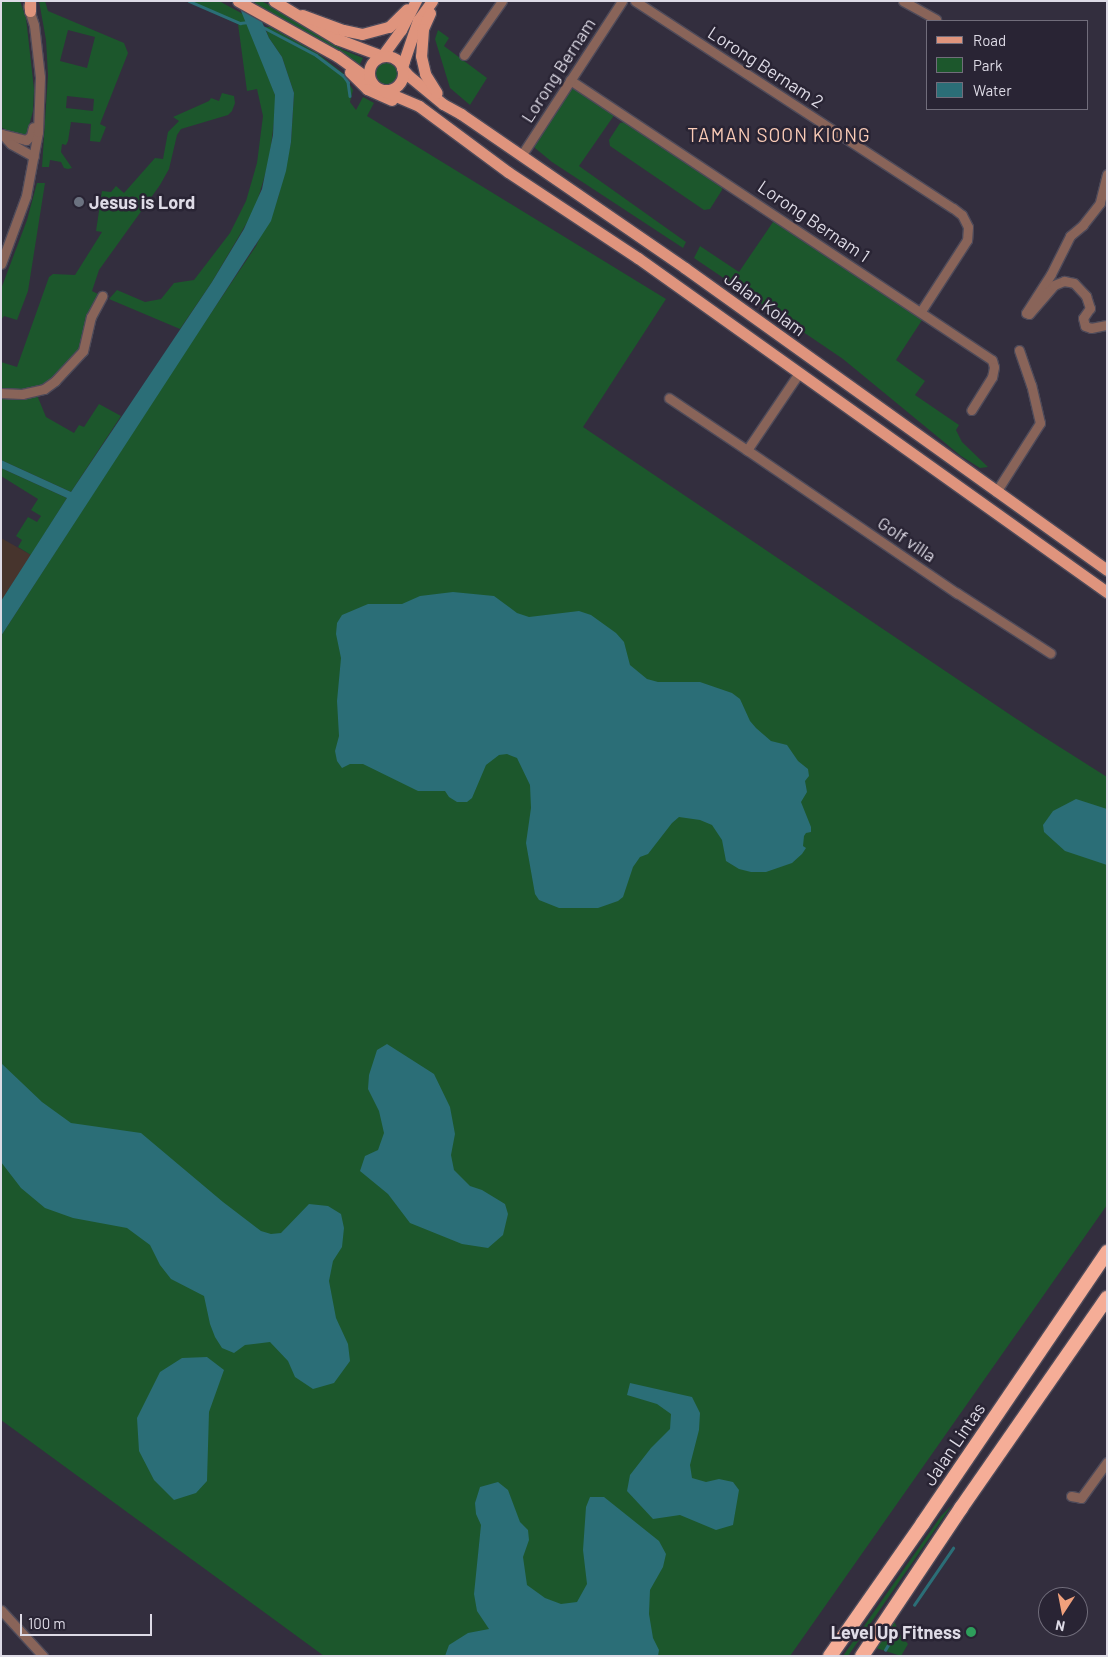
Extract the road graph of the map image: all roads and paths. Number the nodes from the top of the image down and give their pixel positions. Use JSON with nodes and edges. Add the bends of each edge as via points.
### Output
{"nodes":[{"id":1,"x":238,"y":1,"type":"edge"},
{"id":2,"x":274,"y":1,"type":"edge"},
{"id":3,"x":414,"y":1,"type":"edge"},
{"id":4,"x":502,"y":1,"type":"edge"},
{"id":5,"x":622,"y":1,"type":"edge"},
{"id":6,"x":635,"y":1,"type":"edge"},
{"id":7,"x":903,"y":1,"type":"edge"},
{"id":8,"x":431,"y":2,"type":"edge"},
{"id":9,"x":29,"y":4,"type":"edge"},
{"id":10,"x":296,"y":13,"type":"junction"},
{"id":11,"x":936,"y":19,"type":"dead end"},
{"id":12,"x":324,"y":50,"type":"junction"},
{"id":13,"x":464,"y":55,"type":"dead end"},
{"id":14,"x":382,"y":56,"type":"junction"},
{"id":15,"x":402,"y":68,"type":"junction"},
{"id":16,"x":369,"y":79,"type":"junction"},
{"id":17,"x":570,"y":80,"type":"junction"},
{"id":18,"x":384,"y":91,"type":"junction"},
{"id":19,"x":461,"y":114,"type":"junction"},
{"id":20,"x":430,"y":115,"type":"junction"},
{"id":21,"x":40,"y":116,"type":"junction"},
{"id":22,"x":2,"y":134,"type":"edge"},
{"id":23,"x":521,"y":156,"type":"junction"},
{"id":24,"x":34,"y":157,"type":"junction"},
{"id":25,"x":1107,"y":174,"type":"edge"},
{"id":26,"x":1,"y":264,"type":"edge"},
{"id":27,"x":102,"y":296,"type":"dead end"},
{"id":28,"x":921,"y":311,"type":"junction"},
{"id":29,"x":1107,"y":325,"type":"edge"},
{"id":30,"x":1019,"y":350,"type":"dead end"},
{"id":31,"x":799,"y":373,"type":"junction"},
{"id":32,"x":858,"y":392,"type":"junction"},
{"id":33,"x":1,"y":393,"type":"edge"},
{"id":34,"x":670,"y":398,"type":"dead end"},
{"id":35,"x":971,"y":410,"type":"dead end"},
{"id":36,"x":860,"y":415,"type":"junction"},
{"id":37,"x":747,"y":450,"type":"junction"},
{"id":38,"x":996,"y":492,"type":"junction"},
{"id":39,"x":1107,"y":570,"type":"edge"},
{"id":40,"x":1107,"y":592,"type":"edge"},
{"id":41,"x":1050,"y":653,"type":"dead end"},
{"id":42,"x":1107,"y":1252,"type":"edge"},
{"id":43,"x":1107,"y":1298,"type":"edge"},
{"id":44,"x":1107,"y":1462,"type":"edge"},
{"id":45,"x":1071,"y":1496,"type":"dead end"},
{"id":46,"x":961,"y":1508,"type":"junction"},
{"id":47,"x":923,"y":1523,"type":"junction"},
{"id":48,"x":1,"y":1610,"type":"edge"},
{"id":49,"x":43,"y":1656,"type":"edge"},
{"id":50,"x":830,"y":1656,"type":"edge"},
{"id":51,"x":862,"y":1656,"type":"edge"}],
"edges":[{"from":1,"to":12,"type":"main road","name":"Jalan Kolam"},
{"from":2,"to":10,"type":"main road"},
{"from":3,"to":10,"type":"main road","via":[[389,27],[362,34]]},
{"from":3,"to":14,"type":"main road","via":[[401,30]]},
{"from":4,"to":13,"type":"street"},
{"from":5,"to":17,"type":"street","name":"Lorong Bernam"},
{"from":6,"to":28,"type":"street","name":"Lorong Bernam 2","via":[[962,215],[968,227],[966,240]]},
{"from":7,"to":11,"type":"street"},
{"from":8,"to":15,"type":"main road","via":[[414,29]]},
{"from":8,"to":19,"type":"main road","via":[[422,36],[422,66],[434,91]]},
{"from":9,"to":21,"type":"street","via":[[38,53]]},
{"from":10,"to":14,"type":"main road","via":[[337,39]]},
{"from":12,"to":16,"type":"main road","name":"Jalan Kolam"},
{"from":12,"to":20,"type":"main road","name":"Jalan Kolam","via":[[368,90]]},
{"from":14,"to":15,"type":"main road","via":[[397,60]]},
{"from":14,"to":16,"type":"main road","via":[[371,65]]},
{"from":15,"to":18,"type":"main road","via":[[401,82],[394,89]]},
{"from":15,"to":19,"type":"main road","name":"Jalan Kolam","via":[[443,104]]},
{"from":16,"to":18,"type":"main road"},
{"from":17,"to":23,"type":"street","name":"Lorong Bernam"},
{"from":17,"to":28,"type":"street","name":"Lorong Bernam 1"},
{"from":18,"to":20,"type":"main road","name":"Jalan Kolam","via":[[419,106]]},
{"from":19,"to":23,"type":"main road","name":"Jalan Kolam"},
{"from":20,"to":31,"type":"main road","name":"Jalan Kolam"},
{"from":21,"to":22,"type":"street","via":[[34,122],[30,139],[21,140]]},
{"from":21,"to":24,"type":"street"},
{"from":22,"to":24,"type":"street"},
{"from":23,"to":32,"type":"main road","name":"Jalan Kolam"},
{"from":24,"to":26,"type":"street","via":[[26,196]]},
{"from":25,"to":29,"type":"street","via":[[1100,203],[1084,225],[1070,236],[1051,274],[1026,312],[1028,314],[1054,285],[1064,281],[1074,283],[1086,296],[1090,308],[1083,318],[1086,326]]},
{"from":27,"to":33,"type":"street","via":[[91,317],[83,352],[55,381],[44,389],[22,394]]},
{"from":28,"to":35,"type":"street","name":"Lorong Bernam 1","via":[[992,360],[992,377]]},
{"from":30,"to":38,"type":"street","via":[[1040,423]]},
{"from":31,"to":36,"type":"main road","name":"Jalan Kolam"},
{"from":31,"to":37,"type":"street"},
{"from":32,"to":36,"type":"main road","via":[[864,407]]},
{"from":32,"to":38,"type":"main road","name":"Jalan Kolam"},
{"from":34,"to":37,"type":"street","name":"Golf villa"},
{"from":36,"to":40,"type":"main road","name":"Jalan Kolam"},
{"from":37,"to":41,"type":"street","name":"Golf villa"},
{"from":38,"to":39,"type":"main road","name":"Jalan Kolam"},
{"from":42,"to":47,"type":"highway","name":"Jalan Lintas"},
{"from":43,"to":46,"type":"highway"},
{"from":44,"to":45,"type":"street","via":[[1081,1498]]},
{"from":46,"to":47,"type":"highway","via":[[958,1500],[951,1496]]},
{"from":46,"to":51,"type":"highway"},
{"from":47,"to":50,"type":"highway","name":"Jalan Lintas"},
{"from":48,"to":49,"type":"street"}]}
